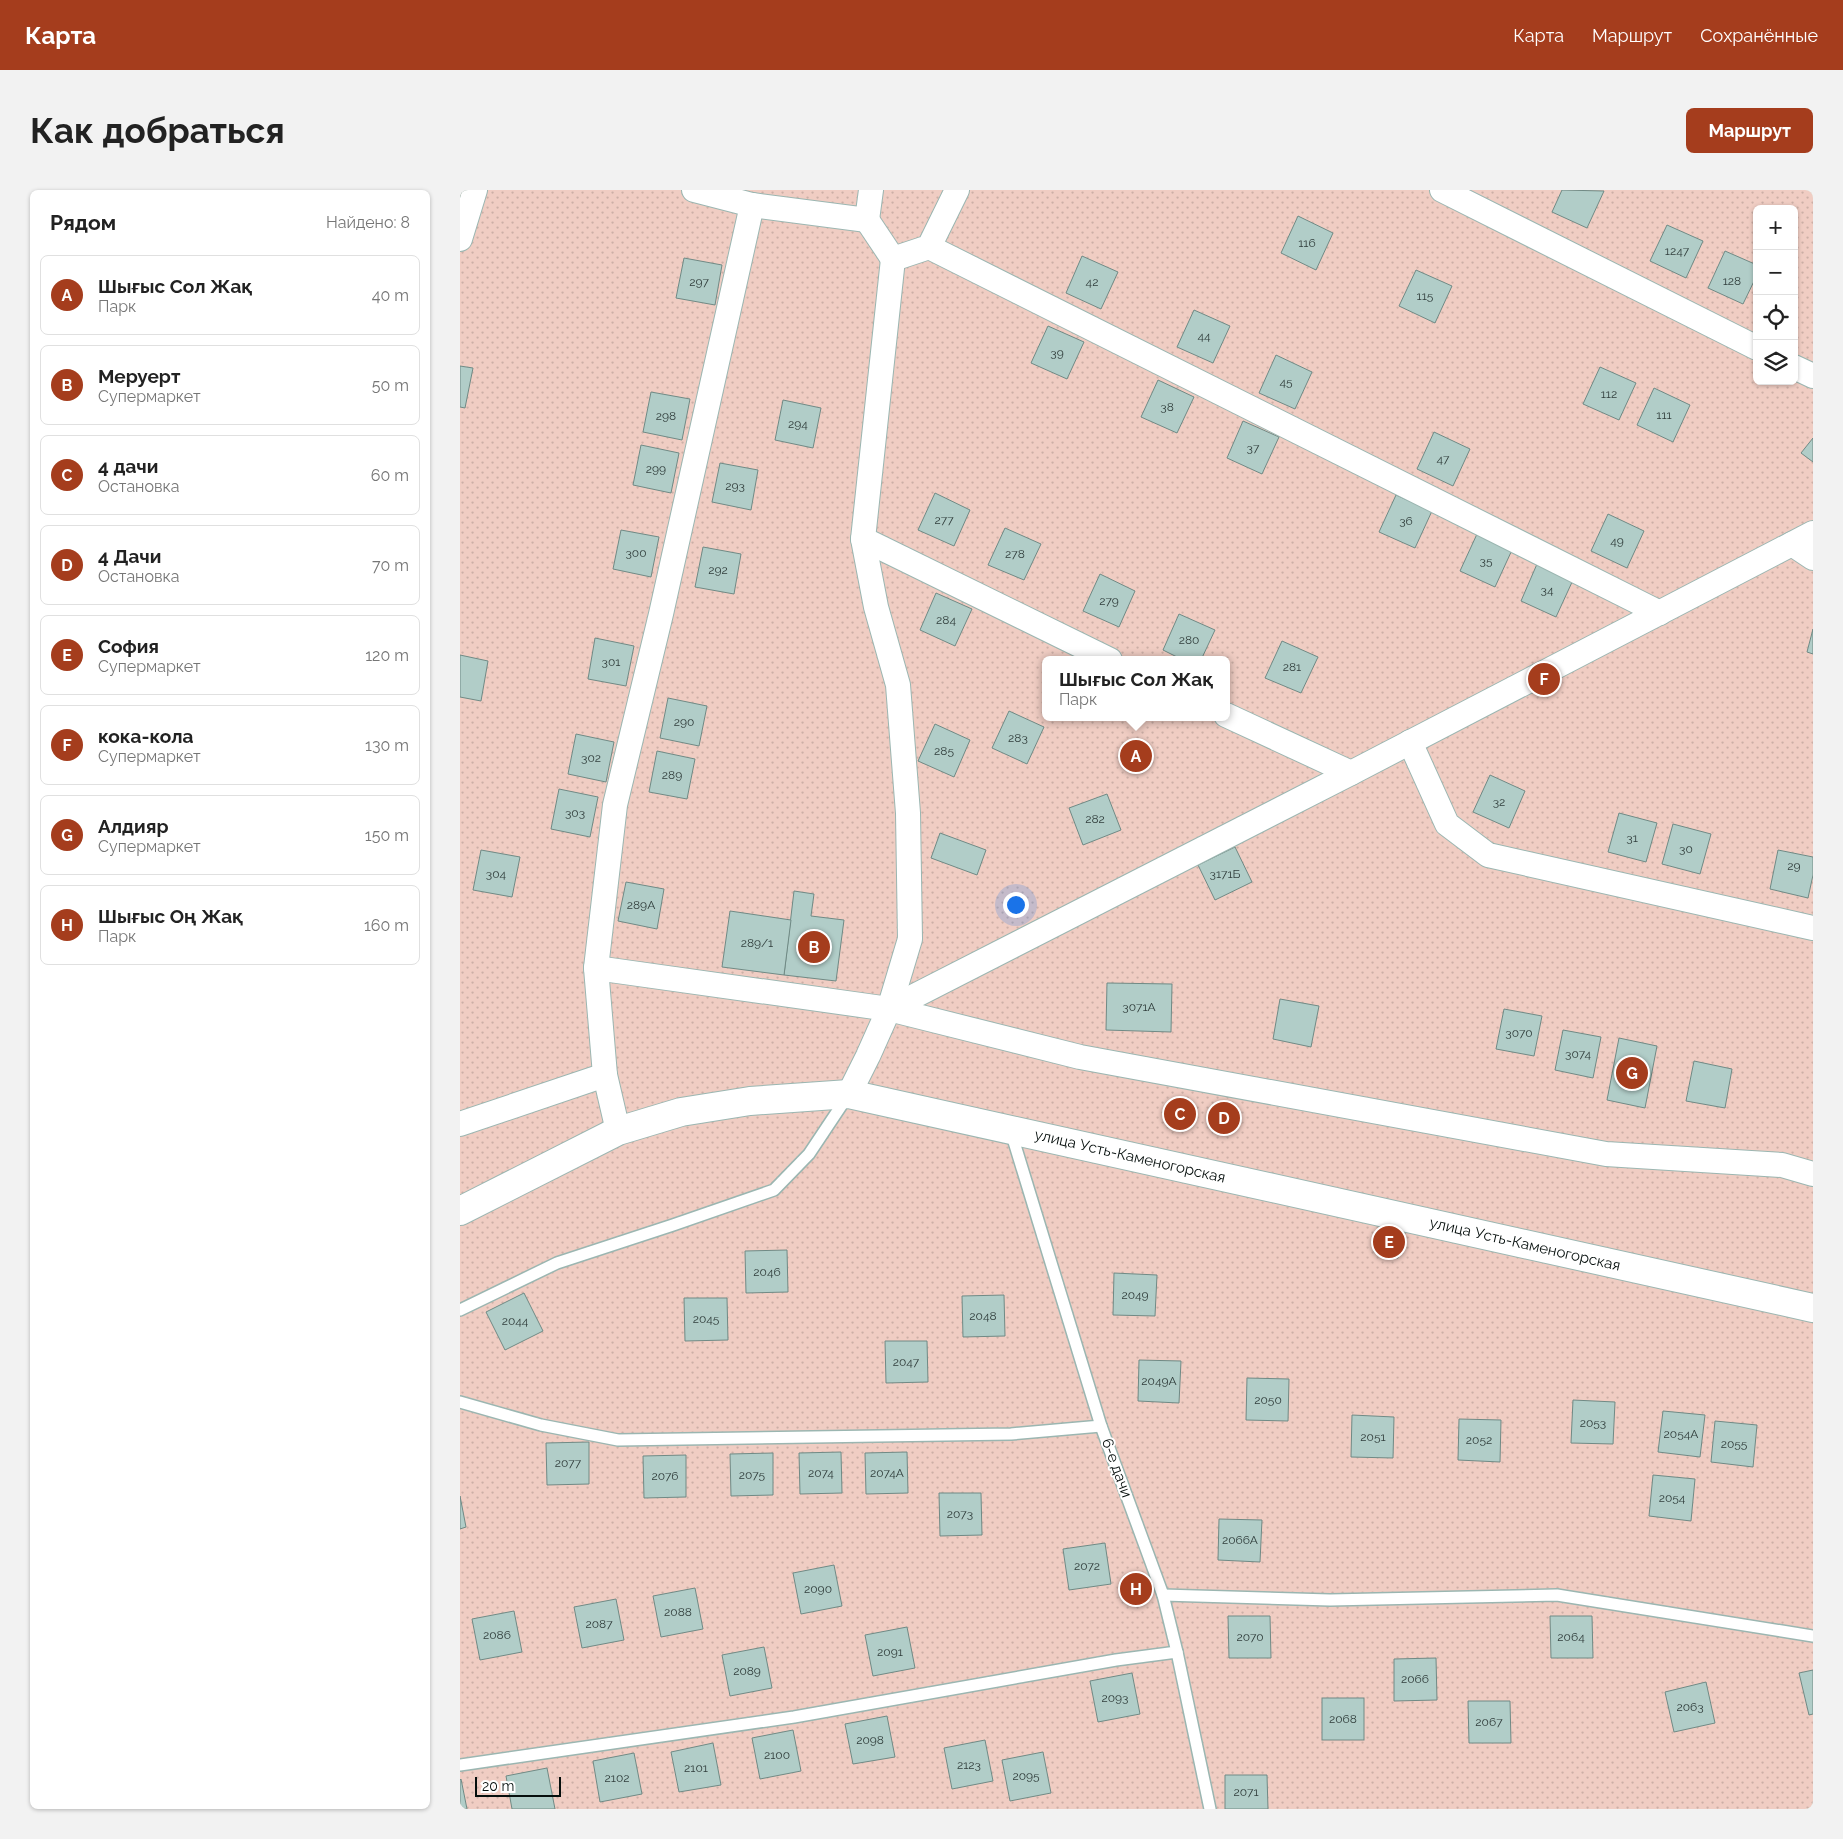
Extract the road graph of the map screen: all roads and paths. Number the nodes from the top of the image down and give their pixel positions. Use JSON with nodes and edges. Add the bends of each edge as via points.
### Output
{"nodes":[{"id":1,"x":475,"y":190,"type":"edge"},
{"id":2,"x":694,"y":190,"type":"edge"},
{"id":3,"x":871,"y":190,"type":"edge"},
{"id":4,"x":957,"y":190,"type":"edge"},
{"id":5,"x":1442,"y":190,"type":"edge"},
{"id":6,"x":752,"y":205,"type":"junction"},
{"id":7,"x":867,"y":220,"type":"junction"},
{"id":8,"x":460,"y":239,"type":"edge"},
{"id":9,"x":929,"y":247,"type":"junction"},
{"id":10,"x":893,"y":259,"type":"junction"},
{"id":11,"x":1753,"y":346,"type":"edge"},
{"id":12,"x":1798,"y":369,"type":"edge"},
{"id":13,"x":1813,"y":376,"type":"edge"},
{"id":14,"x":1813,"y":533,"type":"edge"},
{"id":15,"x":864,"y":539,"type":"junction"},
{"id":16,"x":1792,"y":544,"type":"junction"},
{"id":17,"x":1813,"y":558,"type":"edge"},
{"id":18,"x":1660,"y":612,"type":"junction"},
{"id":19,"x":1102,"y":656,"type":"edge"},
{"id":20,"x":1230,"y":717,"type":"edge"},
{"id":21,"x":1410,"y":742,"type":"junction"},
{"id":22,"x":1351,"y":774,"type":"junction"},
{"id":23,"x":1813,"y":928,"type":"edge"},
{"id":24,"x":596,"y":968,"type":"junction"},
{"id":25,"x":889,"y":1009,"type":"junction"},
{"id":26,"x":605,"y":1075,"type":"junction"},
{"id":27,"x":849,"y":1094,"type":"junction"},
{"id":28,"x":460,"y":1124,"type":"edge"},
{"id":29,"x":1010,"y":1130,"type":"junction"},
{"id":30,"x":618,"y":1131,"type":"junction"},
{"id":31,"x":1813,"y":1174,"type":"edge"},
{"id":32,"x":460,"y":1211,"type":"edge"},
{"id":33,"x":1813,"y":1308,"type":"edge"},
{"id":34,"x":460,"y":1310,"type":"edge"},
{"id":35,"x":460,"y":1402,"type":"edge"},
{"id":36,"x":1101,"y":1426,"type":"junction"},
{"id":37,"x":1163,"y":1595,"type":"junction"},
{"id":38,"x":1813,"y":1636,"type":"edge"},
{"id":39,"x":1177,"y":1652,"type":"junction"},
{"id":40,"x":460,"y":1766,"type":"edge"},
{"id":41,"x":1210,"y":1809,"type":"edge"}],
"edges":[{"from":1,"to":8,"type":"street"},
{"from":2,"to":6,"type":"street"},
{"from":3,"to":7,"type":"street"},
{"from":4,"to":9,"type":"street"},
{"from":5,"to":11,"type":"street"},
{"from":6,"to":7,"type":"street"},
{"from":6,"to":24,"type":"street","via":[[616,805]]},
{"from":7,"to":10,"type":"street"},
{"from":9,"to":10,"type":"street"},
{"from":9,"to":18,"type":"street"},
{"from":10,"to":15,"type":"street"},
{"from":12,"to":13,"type":"street"},
{"from":14,"to":16,"type":"street"},
{"from":15,"to":19,"type":"street"},
{"from":15,"to":25,"type":"street","via":[[876,607],[898,685],[908,813],[910,939]]},
{"from":16,"to":17,"type":"street"},
{"from":16,"to":18,"type":"street"},
{"from":18,"to":21,"type":"street"},
{"from":20,"to":22,"type":"street"},
{"from":21,"to":22,"type":"street"},
{"from":21,"to":23,"type":"street","via":[[1447,824],[1488,855]]},
{"from":22,"to":25,"type":"street"},
{"from":24,"to":25,"type":"street"},
{"from":24,"to":26,"type":"street"},
{"from":25,"to":27,"type":"street"},
{"from":25,"to":31,"type":"street","via":[[1080,1057],[1606,1154],[1782,1165]]},
{"from":26,"to":28,"type":"street"},
{"from":26,"to":30,"type":"street"},
{"from":27,"to":29,"type":"street","name":"улица Усть-Каменогорская"},
{"from":27,"to":30,"type":"street","name":"улица Усть-Каменогорская","via":[[740,1103],[681,1112]]},
{"from":27,"to":34,"type":"lane","via":[[809,1154],[774,1190],[557,1262]]},
{"from":29,"to":33,"type":"street","name":"улица Усть-Каменогорская"},
{"from":29,"to":36,"type":"lane","name":"6-е дачи"},
{"from":30,"to":32,"type":"street","name":"улица Усть-Каменогорская"},
{"from":35,"to":36,"type":"lane","via":[[541,1425],[618,1440],[1011,1434]]},
{"from":36,"to":37,"type":"lane","name":"6-е дачи"},
{"from":37,"to":38,"type":"lane","via":[[1330,1600],[1557,1595]]},
{"from":37,"to":39,"type":"lane","name":"6-е дачи"},
{"from":39,"to":40,"type":"lane","via":[[794,1717]]},
{"from":39,"to":41,"type":"lane","name":"6-е дачи"}]}
